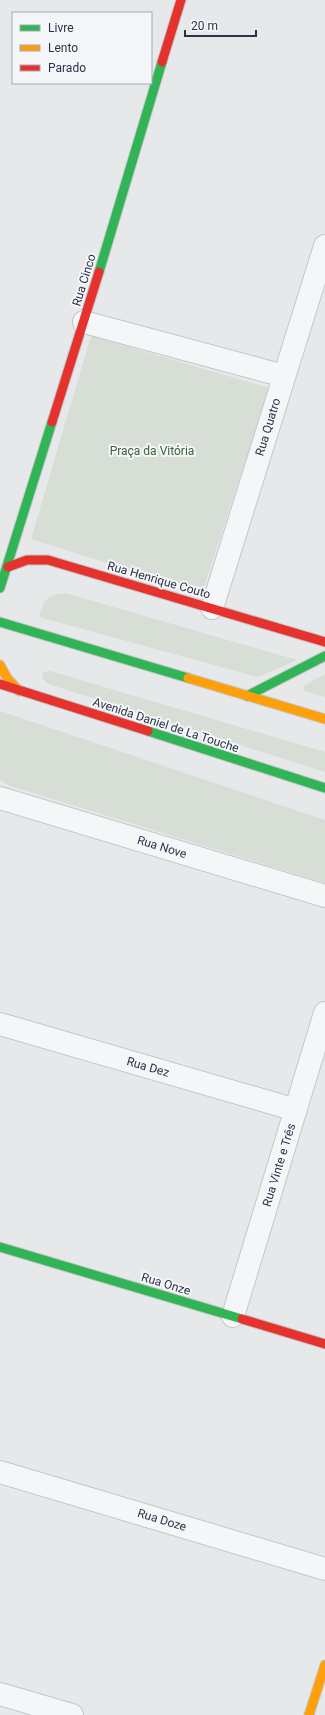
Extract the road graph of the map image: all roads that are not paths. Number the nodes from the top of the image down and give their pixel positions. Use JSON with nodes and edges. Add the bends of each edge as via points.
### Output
{"nodes":[{"id":1,"x":181,"y":0,"type":"edge"},
{"id":2,"x":325,"y":246,"type":"edge"},
{"id":3,"x":84,"y":322,"type":"junction"},
{"id":4,"x":284,"y":376,"type":"junction"},
{"id":5,"x":8,"y":567,"type":"junction"},
{"id":6,"x":0,"y":588,"type":"edge"},
{"id":7,"x":212,"y":608,"type":"junction"},
{"id":8,"x":0,"y":622,"type":"edge"},
{"id":9,"x":325,"y":642,"type":"edge"},
{"id":10,"x":325,"y":656,"type":"edge"},
{"id":11,"x":0,"y":665,"type":"edge"},
{"id":12,"x":0,"y":684,"type":"edge"},
{"id":13,"x":20,"y":690,"type":"junction"},
{"id":14,"x":247,"y":696,"type":"junction"},
{"id":15,"x":325,"y":719,"type":"edge"},
{"id":16,"x":325,"y":788,"type":"edge"},
{"id":17,"x":0,"y":798,"type":"edge"},
{"id":18,"x":325,"y":896,"type":"edge"},
{"id":19,"x":325,"y":1013,"type":"edge"},
{"id":20,"x":0,"y":1024,"type":"edge"},
{"id":21,"x":296,"y":1110,"type":"junction"},
{"id":22,"x":0,"y":1247,"type":"edge"},
{"id":23,"x":233,"y":1316,"type":"junction"},
{"id":24,"x":325,"y":1344,"type":"edge"},
{"id":25,"x":0,"y":1472,"type":"edge"},
{"id":26,"x":325,"y":1569,"type":"edge"},
{"id":27,"x":325,"y":1665,"type":"edge"},
{"id":28,"x":0,"y":1694,"type":"edge"},
{"id":29,"x":72,"y":1715,"type":"edge"},
{"id":30,"x":310,"y":1715,"type":"edge"}],
"edges":[{"from":1,"to":3,"type":"main road","name":"Rua Cinco"},
{"from":2,"to":4,"type":"street","name":"Rua Quatro"},
{"from":3,"to":4,"type":"street"},
{"from":3,"to":5,"type":"main road","name":"Rua Cinco"},
{"from":4,"to":7,"type":"street","name":"Rua Quatro"},
{"from":5,"to":6,"type":"main road"},
{"from":5,"to":7,"type":"main road","name":"Rua Henrique Couto","via":[[18,561],[32,558],[48,560]]},
{"from":7,"to":9,"type":"main road","name":"Rua Henrique Couto"},
{"from":8,"to":14,"type":"main road"},
{"from":10,"to":14,"type":"main road"},
{"from":11,"to":13,"type":"main road","via":[[7,678]]},
{"from":12,"to":13,"type":"main road","name":"Avenida Daniel de La Touche"},
{"from":13,"to":16,"type":"main road","name":"Avenida Daniel de La Touche"},
{"from":14,"to":15,"type":"main road"},
{"from":17,"to":18,"type":"street","name":"Rua Nove"},
{"from":19,"to":21,"type":"street","name":"Rua Vinte e Três"},
{"from":20,"to":21,"type":"street","name":"Rua Dez"},
{"from":21,"to":23,"type":"street","name":"Rua Vinte e Três"},
{"from":22,"to":23,"type":"main road","name":"Rua Onze"},
{"from":23,"to":24,"type":"main road","name":"Rua Onze"},
{"from":25,"to":26,"type":"street","name":"Rua Doze"},
{"from":27,"to":30,"type":"main road"},
{"from":28,"to":29,"type":"street"}]}
